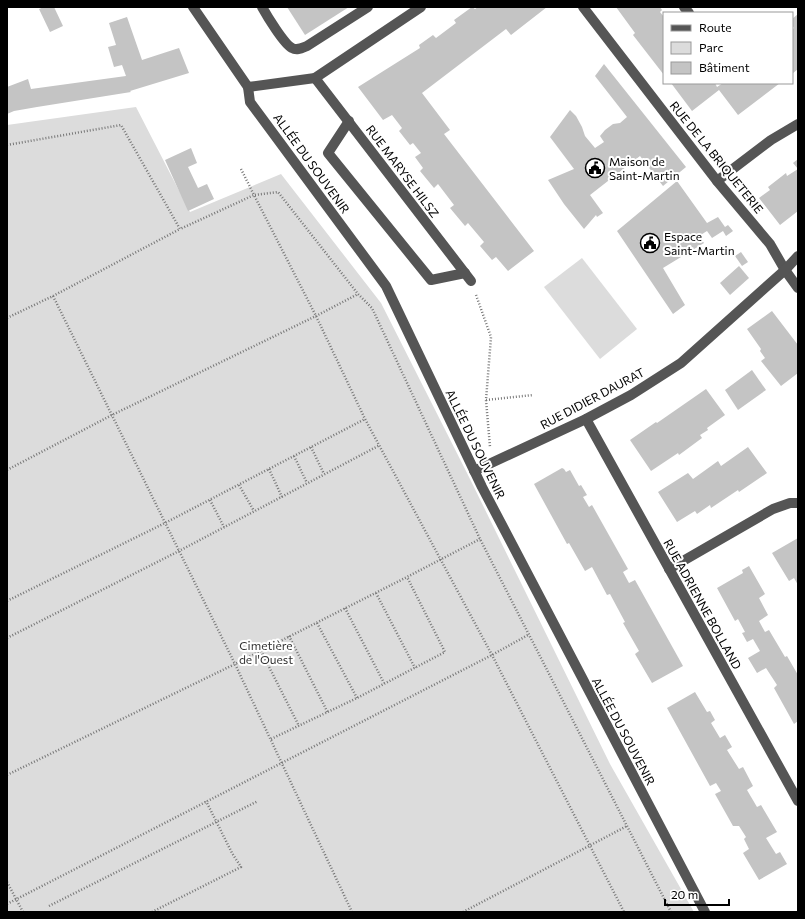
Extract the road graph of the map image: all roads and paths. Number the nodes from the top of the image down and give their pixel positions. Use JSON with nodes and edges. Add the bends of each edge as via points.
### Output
{"nodes":[{"id":1,"x":193,"y":7,"type":"edge"},
{"id":2,"x":262,"y":7,"type":"edge"},
{"id":3,"x":368,"y":7,"type":"edge"},
{"id":4,"x":422,"y":7,"type":"edge"},
{"id":5,"x":583,"y":7,"type":"edge"},
{"id":6,"x":316,"y":78,"type":"junction"},
{"id":7,"x":248,"y":87,"type":"junction"},
{"id":8,"x":349,"y":121,"type":"junction"},
{"id":9,"x":798,"y":124,"type":"edge"},
{"id":10,"x":7,"y":145,"type":"edge"},
{"id":11,"x":241,"y":170,"type":"dead end"},
{"id":12,"x":718,"y":181,"type":"junction"},
{"id":13,"x":254,"y":195,"type":"junction"},
{"id":14,"x":180,"y":229,"type":"junction"},
{"id":15,"x":798,"y":256,"type":"edge"},
{"id":16,"x":785,"y":270,"type":"junction"},
{"id":17,"x":468,"y":277,"type":"junction"},
{"id":18,"x":798,"y":288,"type":"edge"},
{"id":19,"x":358,"y":294,"type":"junction"},
{"id":20,"x":53,"y":296,"type":"junction"},
{"id":21,"x":316,"y":316,"type":"junction"},
{"id":22,"x":7,"y":318,"type":"edge"},
{"id":23,"x":533,"y":395,"type":"dead end"},
{"id":24,"x":486,"y":400,"type":"junction"},
{"id":25,"x":112,"y":415,"type":"junction"},
{"id":26,"x":365,"y":419,"type":"junction"},
{"id":27,"x":586,"y":419,"type":"junction"},
{"id":28,"x":380,"y":445,"type":"junction"},
{"id":29,"x":311,"y":447,"type":"junction"},
{"id":30,"x":294,"y":456,"type":"junction"},
{"id":31,"x":491,"y":464,"type":"junction"},
{"id":32,"x":269,"y":469,"type":"junction"},
{"id":33,"x":7,"y":470,"type":"edge"},
{"id":34,"x":474,"y":471,"type":"junction"},
{"id":35,"x":324,"y":474,"type":"junction"},
{"id":36,"x":307,"y":483,"type":"junction"},
{"id":37,"x":239,"y":485,"type":"junction"},
{"id":38,"x":282,"y":497,"type":"junction"},
{"id":39,"x":210,"y":500,"type":"junction"},
{"id":40,"x":798,"y":503,"type":"edge"},
{"id":41,"x":254,"y":511,"type":"junction"},
{"id":42,"x":165,"y":523,"type":"junction"},
{"id":43,"x":224,"y":527,"type":"junction"},
{"id":44,"x":480,"y":539,"type":"junction"},
{"id":45,"x":179,"y":551,"type":"junction"},
{"id":46,"x":441,"y":560,"type":"junction"},
{"id":47,"x":669,"y":569,"type":"junction"},
{"id":48,"x":407,"y":578,"type":"junction"},
{"id":49,"x":376,"y":593,"type":"junction"},
{"id":50,"x":7,"y":601,"type":"edge"},
{"id":51,"x":345,"y":608,"type":"junction"},
{"id":52,"x":317,"y":623,"type":"junction"},
{"id":53,"x":528,"y":635,"type":"junction"},
{"id":54,"x":290,"y":636,"type":"junction"},
{"id":55,"x":7,"y":638,"type":"edge"},
{"id":56,"x":261,"y":651,"type":"junction"},
{"id":57,"x":492,"y":655,"type":"junction"},
{"id":58,"x":235,"y":664,"type":"junction"},
{"id":59,"x":415,"y":668,"type":"junction"},
{"id":60,"x":384,"y":683,"type":"junction"},
{"id":61,"x":357,"y":698,"type":"junction"},
{"id":62,"x":328,"y":713,"type":"junction"},
{"id":63,"x":299,"y":726,"type":"junction"},
{"id":64,"x":271,"y":739,"type":"junction"},
{"id":65,"x":282,"y":762,"type":"junction"},
{"id":66,"x":7,"y":775,"type":"edge"},
{"id":67,"x":206,"y":801,"type":"junction"},
{"id":68,"x":258,"y":801,"type":"dead end"},
{"id":69,"x":798,"y":801,"type":"edge"},
{"id":70,"x":216,"y":822,"type":"junction"},
{"id":71,"x":627,"y":826,"type":"junction"},
{"id":72,"x":590,"y":847,"type":"junction"},
{"id":73,"x":7,"y":882,"type":"edge"},
{"id":74,"x":16,"y":899,"type":"junction"},
{"id":75,"x":7,"y":904,"type":"edge"},
{"id":76,"x":49,"y":906,"type":"dead end"},
{"id":77,"x":22,"y":912,"type":"edge"},
{"id":78,"x":152,"y":912,"type":"edge"},
{"id":79,"x":352,"y":912,"type":"edge"},
{"id":80,"x":464,"y":912,"type":"edge"},
{"id":81,"x":624,"y":912,"type":"edge"},
{"id":82,"x":671,"y":912,"type":"edge"},
{"id":83,"x":705,"y":912,"type":"edge"}],
"edges":[{"from":1,"to":7,"type":"street","name":"ALLÉE DU SOUVENIR"},
{"from":2,"to":3,"type":"street","via":[[291,48],[298,49],[307,46]]},
{"from":4,"to":6,"type":"street"},
{"from":5,"to":12,"type":"street","name":"RUE DE LA BRIQUETERIE"},
{"from":6,"to":7,"type":"street"},
{"from":6,"to":8,"type":"street","name":"RUE MARYSE HILSZ"},
{"from":7,"to":34,"type":"street","name":"ALLÉE DU SOUVENIR","via":[[250,102],[386,286]]},
{"from":8,"to":17,"type":"street","name":"RUE MARYSE HILSZ"},
{"from":8,"to":17,"type":"street","via":[[328,153],[431,280]]},
{"from":9,"to":12,"type":"street","via":[[771,140]]},
{"from":10,"to":14,"type":"path","via":[[121,125]]},
{"from":11,"to":13,"type":"path"},
{"from":12,"to":16,"type":"street","name":"RUE DE LA BRIQUETERIE","via":[[770,244]]},
{"from":13,"to":14,"type":"path"},
{"from":13,"to":19,"type":"path","via":[[278,192]]},
{"from":13,"to":21,"type":"path"},
{"from":14,"to":20,"type":"path"},
{"from":15,"to":16,"type":"street","name":"RUE DIDIER DAURAT"},
{"from":16,"to":18,"type":"street","name":"RUE DE LA BRIQUETERIE"},
{"from":16,"to":27,"type":"street","name":"RUE DIDIER DAURAT","via":[[681,363],[631,395]]},
{"from":17,"to":24,"type":"path","via":[[491,337]]},
{"from":19,"to":21,"type":"path"},
{"from":19,"to":44,"type":"path","via":[[372,308]]},
{"from":20,"to":22,"type":"path"},
{"from":20,"to":25,"type":"path"},
{"from":21,"to":25,"type":"path"},
{"from":21,"to":26,"type":"path"},
{"from":23,"to":24,"type":"path"},
{"from":24,"to":31,"type":"path"},
{"from":25,"to":33,"type":"path"},
{"from":25,"to":42,"type":"path"},
{"from":26,"to":28,"type":"path"},
{"from":26,"to":29,"type":"path"},
{"from":27,"to":31,"type":"street","name":"RUE DIDIER DAURAT"},
{"from":27,"to":47,"type":"street","name":"RUE ADRIENNE BOLLAND"},
{"from":28,"to":35,"type":"path"},
{"from":28,"to":46,"type":"path"},
{"from":29,"to":30,"type":"path"},
{"from":29,"to":35,"type":"path"},
{"from":30,"to":32,"type":"path"},
{"from":30,"to":36,"type":"path"},
{"from":31,"to":34,"type":"street","name":"RUE DIDIER DAURAT"},
{"from":32,"to":37,"type":"path"},
{"from":32,"to":38,"type":"path"},
{"from":34,"to":83,"type":"street","name":"ALLÉE DU SOUVENIR"},
{"from":35,"to":36,"type":"path"},
{"from":36,"to":38,"type":"path"},
{"from":37,"to":39,"type":"path"},
{"from":37,"to":41,"type":"path"},
{"from":38,"to":41,"type":"path"},
{"from":39,"to":42,"type":"path"},
{"from":39,"to":43,"type":"path"},
{"from":40,"to":47,"type":"street","via":[[773,509]]},
{"from":41,"to":43,"type":"path"},
{"from":42,"to":45,"type":"path"},
{"from":42,"to":50,"type":"path"},
{"from":43,"to":45,"type":"path"},
{"from":44,"to":46,"type":"path"},
{"from":44,"to":53,"type":"path"},
{"from":45,"to":55,"type":"path"},
{"from":45,"to":58,"type":"path"},
{"from":46,"to":48,"type":"path"},
{"from":46,"to":57,"type":"path"},
{"from":47,"to":69,"type":"street","name":"RUE ADRIENNE BOLLAND"},
{"from":48,"to":49,"type":"path"},
{"from":48,"to":59,"type":"path","via":[[445,652]]},
{"from":49,"to":51,"type":"path"},
{"from":49,"to":59,"type":"path"},
{"from":51,"to":52,"type":"path"},
{"from":51,"to":60,"type":"path"},
{"from":52,"to":54,"type":"path"},
{"from":52,"to":61,"type":"path"},
{"from":53,"to":57,"type":"path"},
{"from":53,"to":71,"type":"path"},
{"from":54,"to":56,"type":"path"},
{"from":54,"to":62,"type":"path"},
{"from":56,"to":58,"type":"path"},
{"from":56,"to":63,"type":"path"},
{"from":57,"to":65,"type":"path"},
{"from":57,"to":72,"type":"path"},
{"from":58,"to":64,"type":"path"},
{"from":58,"to":66,"type":"path"},
{"from":59,"to":60,"type":"path"},
{"from":60,"to":61,"type":"path"},
{"from":61,"to":62,"type":"path"},
{"from":62,"to":63,"type":"path"},
{"from":63,"to":64,"type":"path"},
{"from":64,"to":65,"type":"path"},
{"from":65,"to":67,"type":"path"},
{"from":65,"to":79,"type":"path"},
{"from":67,"to":70,"type":"path"},
{"from":67,"to":74,"type":"path"},
{"from":68,"to":70,"type":"path"},
{"from":70,"to":76,"type":"path"},
{"from":70,"to":78,"type":"path","via":[[241,868]]},
{"from":71,"to":72,"type":"path"},
{"from":71,"to":82,"type":"path"},
{"from":72,"to":80,"type":"path"},
{"from":72,"to":81,"type":"path"},
{"from":73,"to":74,"type":"path"},
{"from":74,"to":75,"type":"path"},
{"from":74,"to":77,"type":"path"}]}
